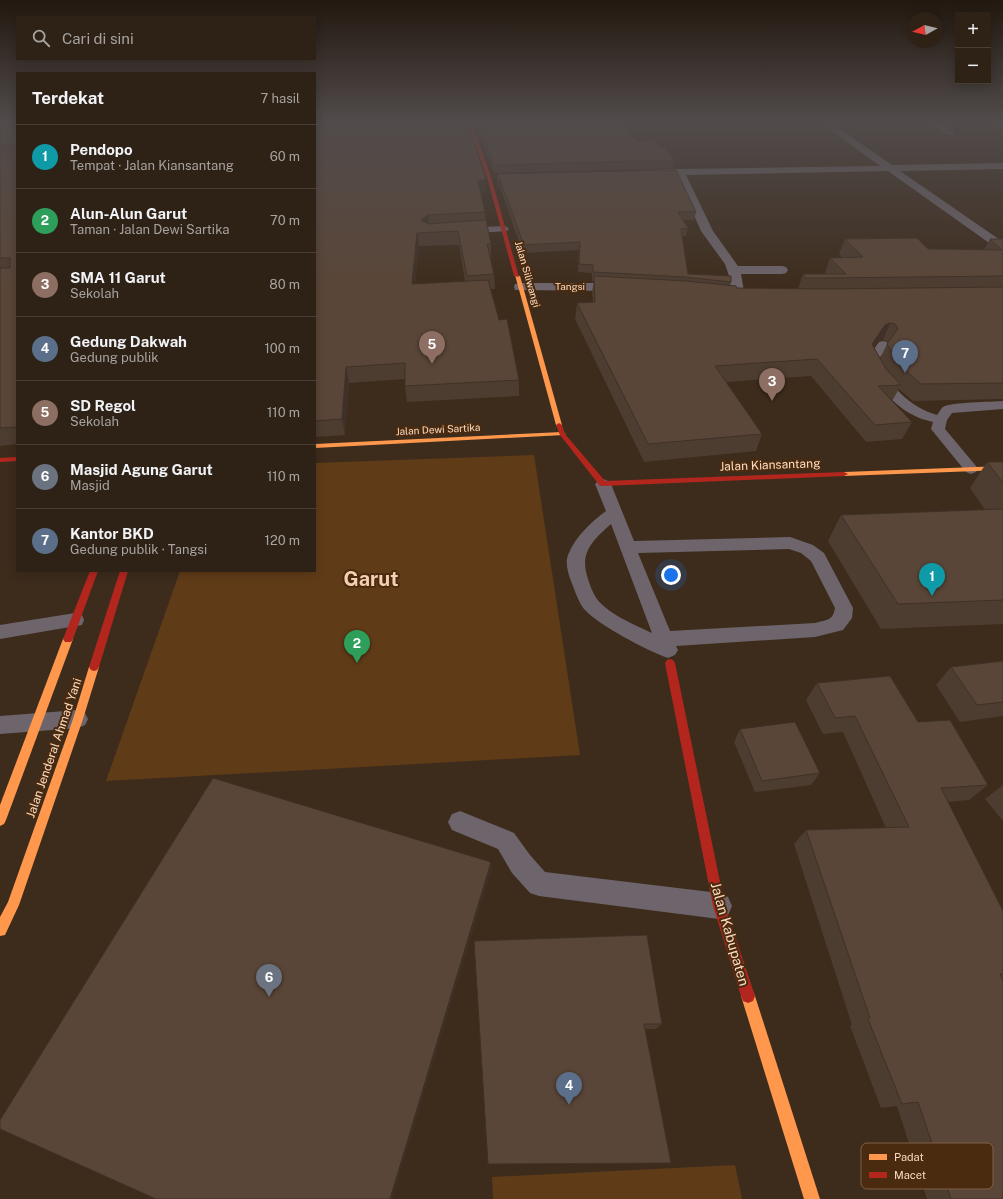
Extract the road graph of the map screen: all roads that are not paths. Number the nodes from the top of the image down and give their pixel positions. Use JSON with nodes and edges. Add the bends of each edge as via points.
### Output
{"nodes":[{"id":1,"x":493,"y":177,"type":"edge"},
{"id":2,"x":682,"y":177,"type":"edge"},
{"id":3,"x":902,"y":177,"type":"edge"},
{"id":4,"x":504,"y":229,"type":"junction"},
{"id":5,"x":459,"y":231,"type":"edge"},
{"id":6,"x":998,"y":240,"type":"edge"},
{"id":7,"x":1003,"y":247,"type":"edge"},
{"id":8,"x":733,"y":270,"type":"junction"},
{"id":9,"x":782,"y":270,"type":"dead end"},
{"id":10,"x":520,"y":286,"type":"junction"},
{"id":11,"x":638,"y":288,"type":"edge"},
{"id":12,"x":722,"y":295,"type":"edge"},
{"id":13,"x":738,"y":297,"type":"junction"},
{"id":14,"x":752,"y":297,"type":"edge"},
{"id":15,"x":883,"y":345,"type":"edge"},
{"id":16,"x":1003,"y":405,"type":"edge"},
{"id":17,"x":940,"y":420,"type":"junction"},
{"id":18,"x":562,"y":434,"type":"junction"},
{"id":19,"x":316,"y":446,"type":"edge"},
{"id":20,"x":16,"y":459,"type":"edge"},
{"id":21,"x":0,"y":460,"type":"edge"},
{"id":22,"x":1003,"y":468,"type":"edge"},
{"id":23,"x":971,"y":469,"type":"junction"},
{"id":24,"x":603,"y":484,"type":"junction"},
{"id":25,"x":614,"y":513,"type":"junction"},
{"id":26,"x":627,"y":547,"type":"junction"},
{"id":27,"x":94,"y":572,"type":"edge"},
{"id":28,"x":124,"y":572,"type":"edge"},
{"id":29,"x":75,"y":620,"type":"junction"},
{"id":30,"x":0,"y":632,"type":"edge"},
{"id":31,"x":667,"y":651,"type":"junction"},
{"id":32,"x":78,"y":719,"type":"junction"},
{"id":33,"x":37,"y":722,"type":"junction"},
{"id":34,"x":0,"y":725,"type":"edge"},
{"id":35,"x":0,"y":820,"type":"edge"},
{"id":36,"x":460,"y":822,"type":"dead end"},
{"id":37,"x":719,"y":906,"type":"junction"},
{"id":38,"x":0,"y":930,"type":"edge"},
{"id":39,"x":812,"y":1199,"type":"edge"}],
"edges":[{"from":1,"to":4,"type":"street","name":"Jalan Siliwangi"},
{"from":2,"to":8,"type":"street","via":[[708,232]]},
{"from":3,"to":6,"type":"street"},
{"from":4,"to":5,"type":"lane"},
{"from":4,"to":10,"type":"street","name":"Jalan Siliwangi"},
{"from":6,"to":7,"type":"street"},
{"from":8,"to":9,"type":"street"},
{"from":8,"to":13,"type":"street"},
{"from":10,"to":11,"type":"street","name":"Tangsi"},
{"from":10,"to":18,"type":"street","name":"Jalan Siliwangi"},
{"from":12,"to":13,"type":"street"},
{"from":13,"to":14,"type":"street"},
{"from":15,"to":17,"type":"lane","via":[[872,360],[876,372],[896,396],[920,413]]},
{"from":16,"to":17,"type":"lane","via":[[948,410]]},
{"from":17,"to":23,"type":"lane","via":[[938,429]]},
{"from":18,"to":19,"type":"street","name":"Jalan Dewi Sartika"},
{"from":18,"to":24,"type":"street"},
{"from":20,"to":21,"type":"street"},
{"from":22,"to":23,"type":"street","name":"Jalan Kiansantang"},
{"from":23,"to":24,"type":"street","name":"Jalan Kiansantang"},
{"from":24,"to":25,"type":"lane"},
{"from":25,"to":26,"type":"lane"},
{"from":25,"to":31,"type":"lane","via":[[598,526],[577,554],[575,568],[590,604],[602,614]]},
{"from":26,"to":31,"type":"lane"},
{"from":26,"to":31,"type":"lane","via":[[790,543],[799,545],[818,557],[844,608],[842,618],[836,625]]},
{"from":27,"to":29,"type":"street","name":"Jalan Jenderal Ahmad Yani"},
{"from":28,"to":32,"type":"street","name":"Jalan Jenderal Ahmad Yani"},
{"from":29,"to":30,"type":"lane"},
{"from":29,"to":33,"type":"street","name":"Jalan Jenderal Ahmad Yani"},
{"from":31,"to":37,"type":"street","name":"Jalan Kabupaten"},
{"from":32,"to":33,"type":"lane"},
{"from":32,"to":38,"type":"street","name":"Jalan Jenderal Ahmad Yani","via":[[13,905]]},
{"from":33,"to":34,"type":"lane"},
{"from":33,"to":35,"type":"street","name":"Jalan Jenderal Ahmad Yani"},
{"from":36,"to":37,"type":"lane","via":[[506,841],[521,864],[539,884]]},
{"from":37,"to":39,"type":"street","name":"Jalan Kabupaten"}]}
